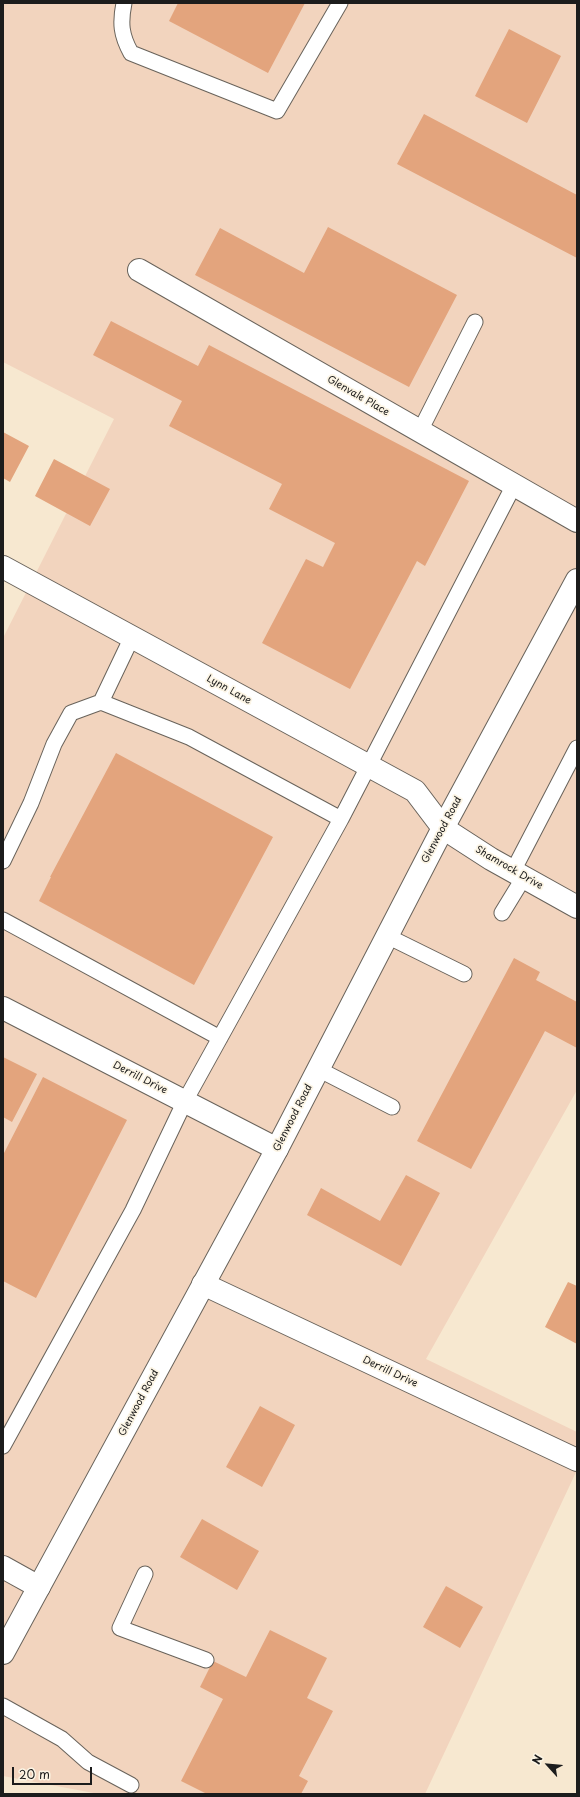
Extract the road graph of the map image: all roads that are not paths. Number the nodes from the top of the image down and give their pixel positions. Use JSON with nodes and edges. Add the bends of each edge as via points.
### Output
{"nodes":[{"id":1,"x":124,"y":3,"type":"edge"},
{"id":2,"x":340,"y":3,"type":"edge"},
{"id":3,"x":139,"y":270,"type":"dead end"},
{"id":4,"x":476,"y":322,"type":"dead end"},
{"id":5,"x":420,"y":431,"type":"junction"},
{"id":6,"x":514,"y":485,"type":"junction"},
{"id":7,"x":577,"y":521,"type":"edge"},
{"id":8,"x":3,"y":567,"type":"edge"},
{"id":9,"x":576,"y":586,"type":"edge"},
{"id":10,"x":132,"y":637,"type":"junction"},
{"id":11,"x":101,"y":702,"type":"junction"},
{"id":12,"x":577,"y":748,"type":"edge"},
{"id":13,"x":368,"y":766,"type":"junction"},
{"id":14,"x":341,"y":819,"type":"junction"},
{"id":15,"x":443,"y":828,"type":"junction"},
{"id":16,"x":3,"y":861,"type":"edge"},
{"id":17,"x":519,"y":874,"type":"junction"},
{"id":18,"x":577,"y":907,"type":"edge"},
{"id":19,"x":502,"y":914,"type":"dead end"},
{"id":20,"x":3,"y":920,"type":"edge"},
{"id":21,"x":387,"y":936,"type":"junction"},
{"id":22,"x":464,"y":974,"type":"dead end"},
{"id":23,"x":3,"y":1008,"type":"edge"},
{"id":24,"x":220,"y":1038,"type":"junction"},
{"id":25,"x":318,"y":1068,"type":"junction"},
{"id":26,"x":185,"y":1101,"type":"junction"},
{"id":27,"x":392,"y":1107,"type":"dead end"},
{"id":28,"x":277,"y":1149,"type":"junction"},
{"id":29,"x":203,"y":1284,"type":"junction"},
{"id":30,"x":3,"y":1446,"type":"edge"},
{"id":31,"x":577,"y":1460,"type":"edge"},
{"id":32,"x":3,"y":1567,"type":"edge"},
{"id":33,"x":145,"y":1574,"type":"dead end"},
{"id":34,"x":39,"y":1587,"type":"junction"},
{"id":35,"x":3,"y":1653,"type":"edge"},
{"id":36,"x":206,"y":1660,"type":"dead end"},
{"id":37,"x":3,"y":1706,"type":"edge"},
{"id":38,"x":131,"y":1785,"type":"dead end"}],
"edges":[{"from":1,"to":2,"type":"lane","via":[[121,17],[123,38],[131,53],[277,111]]},
{"from":3,"to":5,"type":"street","name":"Glenvale Place"},
{"from":4,"to":5,"type":"lane"},
{"from":5,"to":6,"type":"street","name":"Glenvale Place"},
{"from":6,"to":7,"type":"street","name":"Glenvale Place"},
{"from":6,"to":13,"type":"lane"},
{"from":8,"to":10,"type":"street","name":"Lynn Lane"},
{"from":9,"to":15,"type":"street","name":"Glenwood Road"},
{"from":10,"to":11,"type":"lane"},
{"from":10,"to":13,"type":"street","name":"Lynn Lane"},
{"from":11,"to":14,"type":"lane","via":[[189,737]]},
{"from":11,"to":16,"type":"lane","via":[[71,713],[54,744]]},
{"from":12,"to":17,"type":"lane"},
{"from":13,"to":14,"type":"lane"},
{"from":13,"to":15,"type":"street","name":"Lynn Lane","via":[[415,791]]},
{"from":14,"to":24,"type":"lane"},
{"from":15,"to":17,"type":"street","name":"Shamrock Drive"},
{"from":15,"to":21,"type":"street","name":"Glenwood Road"},
{"from":17,"to":18,"type":"street","name":"Shamrock Drive"},
{"from":17,"to":19,"type":"lane"},
{"from":20,"to":24,"type":"lane"},
{"from":21,"to":22,"type":"lane"},
{"from":21,"to":25,"type":"street","name":"Glenwood Road"},
{"from":23,"to":26,"type":"street","name":"Derrill Drive"},
{"from":24,"to":26,"type":"lane"},
{"from":25,"to":27,"type":"lane"},
{"from":25,"to":28,"type":"street","name":"Glenwood Road"},
{"from":26,"to":28,"type":"street","name":"Derrill Drive"},
{"from":26,"to":30,"type":"lane","via":[[132,1210]]},
{"from":28,"to":29,"type":"street","name":"Glenwood Road"},
{"from":29,"to":31,"type":"street","name":"Derrill Drive"},
{"from":29,"to":34,"type":"street","name":"Glenwood Road"},
{"from":32,"to":34,"type":"street"},
{"from":33,"to":36,"type":"lane","via":[[120,1628]]},
{"from":34,"to":35,"type":"street","name":"Glenwood Road"},
{"from":37,"to":38,"type":"lane","via":[[62,1739],[88,1762]]}]}
